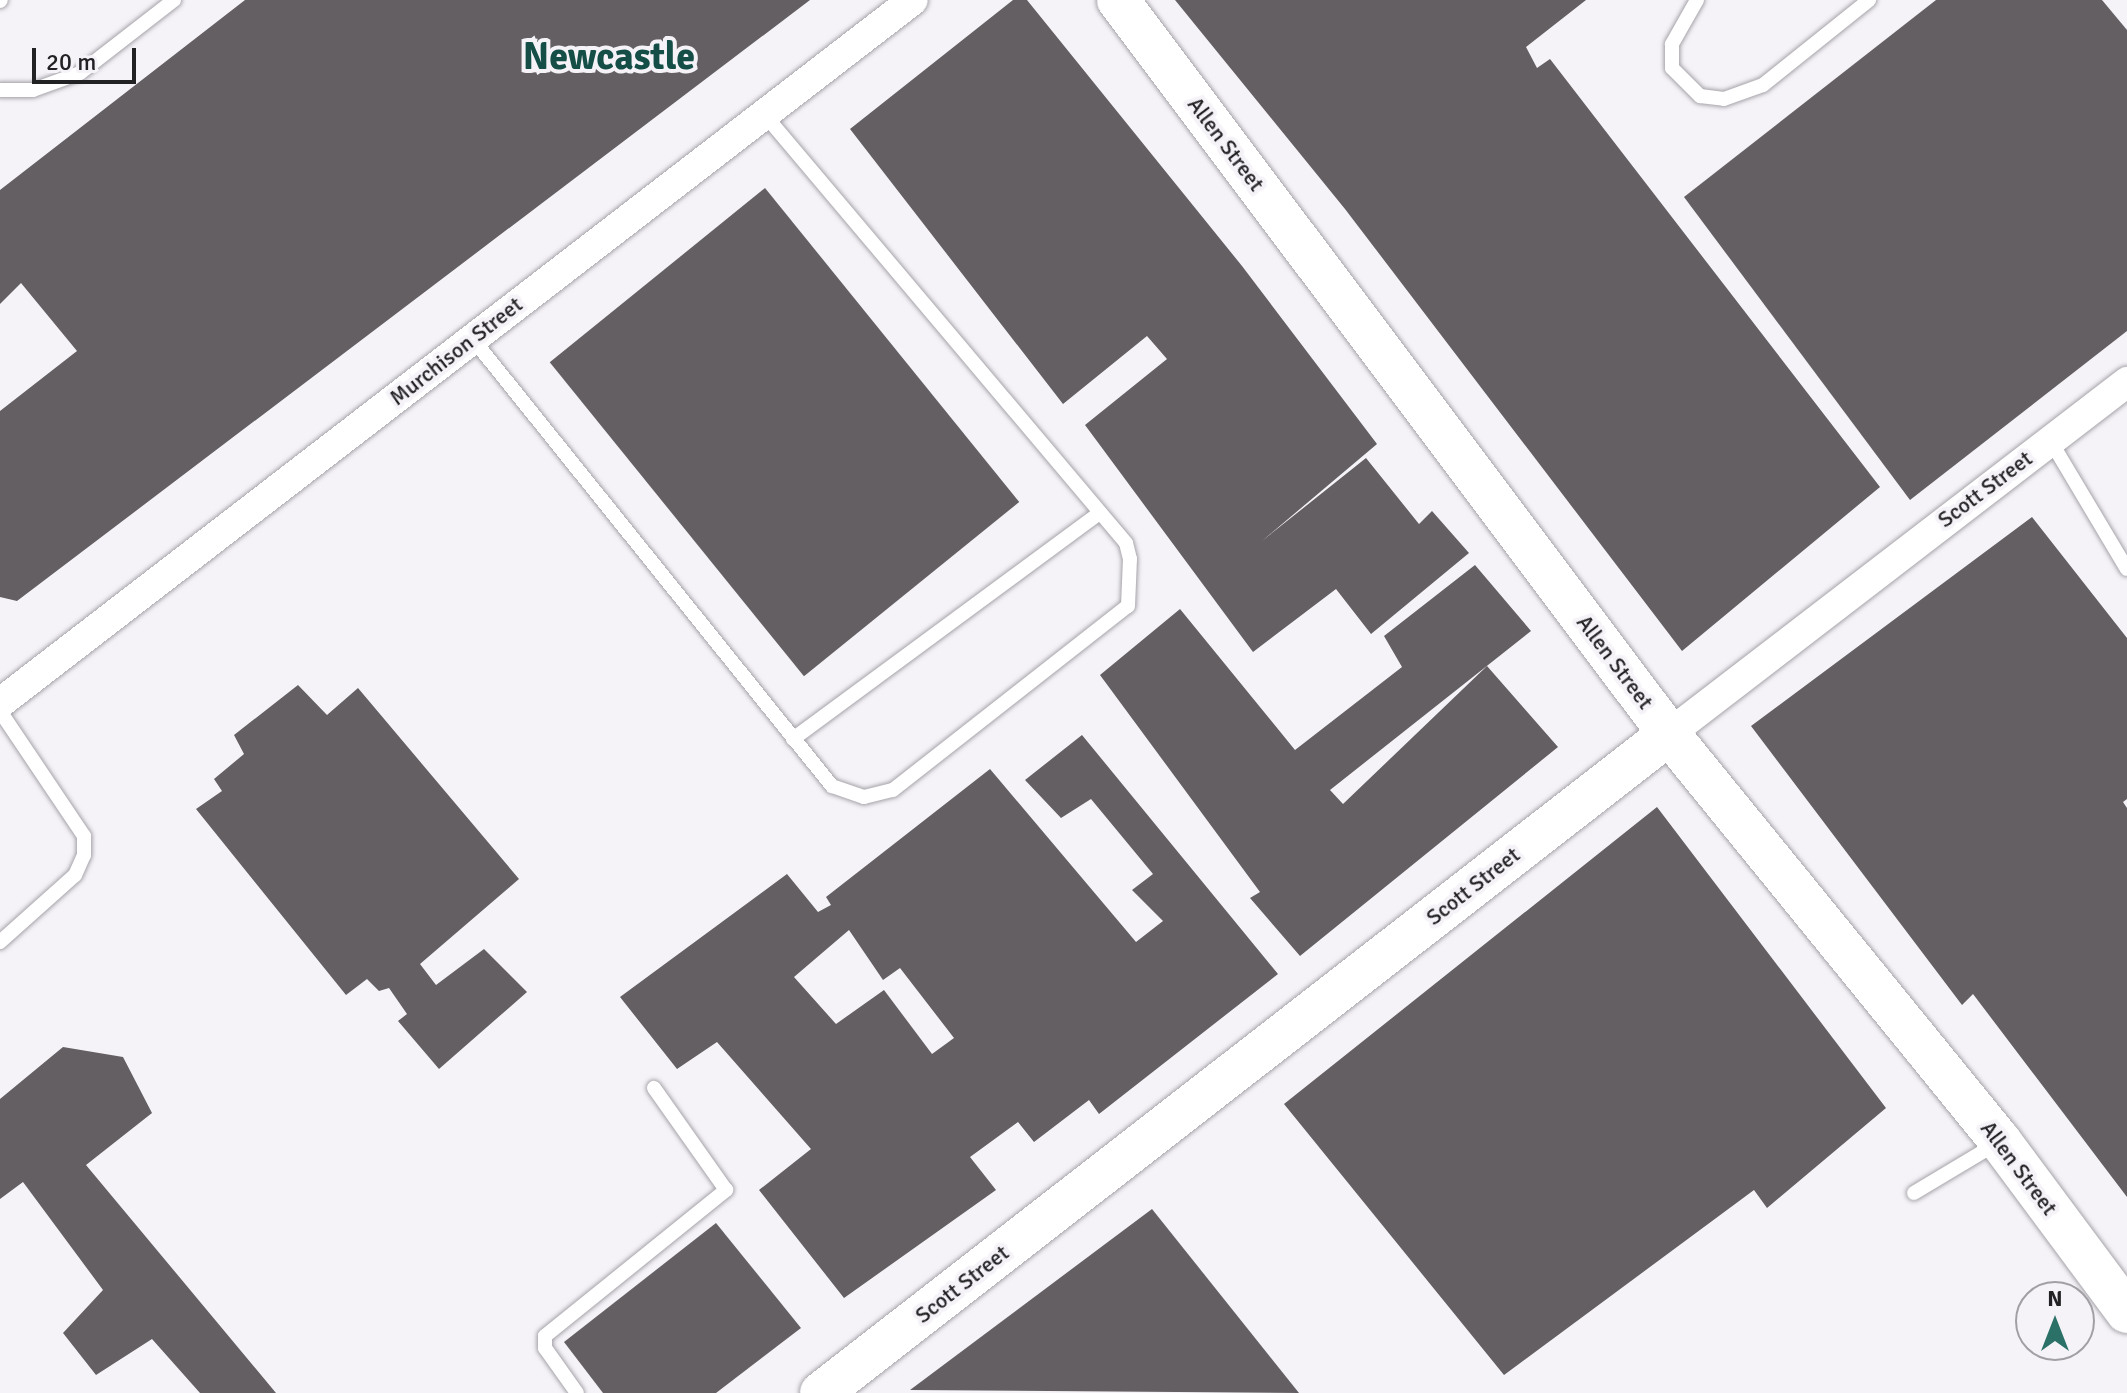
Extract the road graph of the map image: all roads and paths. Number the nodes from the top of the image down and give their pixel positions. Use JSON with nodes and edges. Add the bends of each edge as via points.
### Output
{"nodes":[{"id":1,"x":174,"y":0,"type":"edge"},
{"id":2,"x":913,"y":0,"type":"edge"},
{"id":3,"x":1118,"y":0,"type":"edge"},
{"id":4,"x":1697,"y":0,"type":"edge"},
{"id":5,"x":1869,"y":0,"type":"edge"},
{"id":6,"x":0,"y":90,"type":"edge"},
{"id":7,"x":763,"y":113,"type":"junction"},
{"id":8,"x":472,"y":338,"type":"junction"},
{"id":9,"x":2127,"y":382,"type":"edge"},
{"id":10,"x":2050,"y":440,"type":"junction"},
{"id":11,"x":1100,"y":513,"type":"junction"},
{"id":12,"x":2127,"y":569,"type":"edge"},
{"id":13,"x":0,"y":703,"type":"edge"},
{"id":14,"x":0,"y":711,"type":"edge"},
{"id":15,"x":1669,"y":734,"type":"junction"},
{"id":16,"x":793,"y":739,"type":"junction"},
{"id":17,"x":0,"y":942,"type":"edge"},
{"id":18,"x":654,"y":1088,"type":"dead end"},
{"id":19,"x":2000,"y":1141,"type":"junction"},
{"id":20,"x":1914,"y":1193,"type":"dead end"},
{"id":21,"x":2127,"y":1312,"type":"edge"},
{"id":22,"x":577,"y":1393,"type":"edge"},
{"id":23,"x":821,"y":1393,"type":"edge"}],
"edges":[{"from":1,"to":6,"type":"lane","via":[[80,73],[33,90]]},
{"from":2,"to":7,"type":"street","name":"Murchison Street"},
{"from":3,"to":15,"type":"street","name":"Allen Street"},
{"from":4,"to":5,"type":"lane","via":[[1672,44],[1672,68],[1700,96],[1724,99],[1763,85]]},
{"from":7,"to":8,"type":"street","name":"Murchison Street"},
{"from":7,"to":11,"type":"lane"},
{"from":8,"to":13,"type":"street","name":"Murchison Street"},
{"from":8,"to":16,"type":"lane"},
{"from":9,"to":10,"type":"street","name":"Scott Street"},
{"from":10,"to":12,"type":"lane"},
{"from":10,"to":15,"type":"street","name":"Scott Street"},
{"from":11,"to":16,"type":"lane"},
{"from":11,"to":16,"type":"lane","via":[[1126,543],[1132,587],[1128,606],[893,790],[864,797],[832,786]]},
{"from":14,"to":17,"type":"lane","via":[[84,836],[84,855],[75,875]]},
{"from":15,"to":19,"type":"street","name":"Allen Street"},
{"from":15,"to":23,"type":"street","name":"Scott Street"},
{"from":18,"to":22,"type":"lane","via":[[726,1190],[545,1336],[545,1348]]},
{"from":19,"to":20,"type":"lane"},
{"from":19,"to":21,"type":"street","name":"Allen Street"}]}
